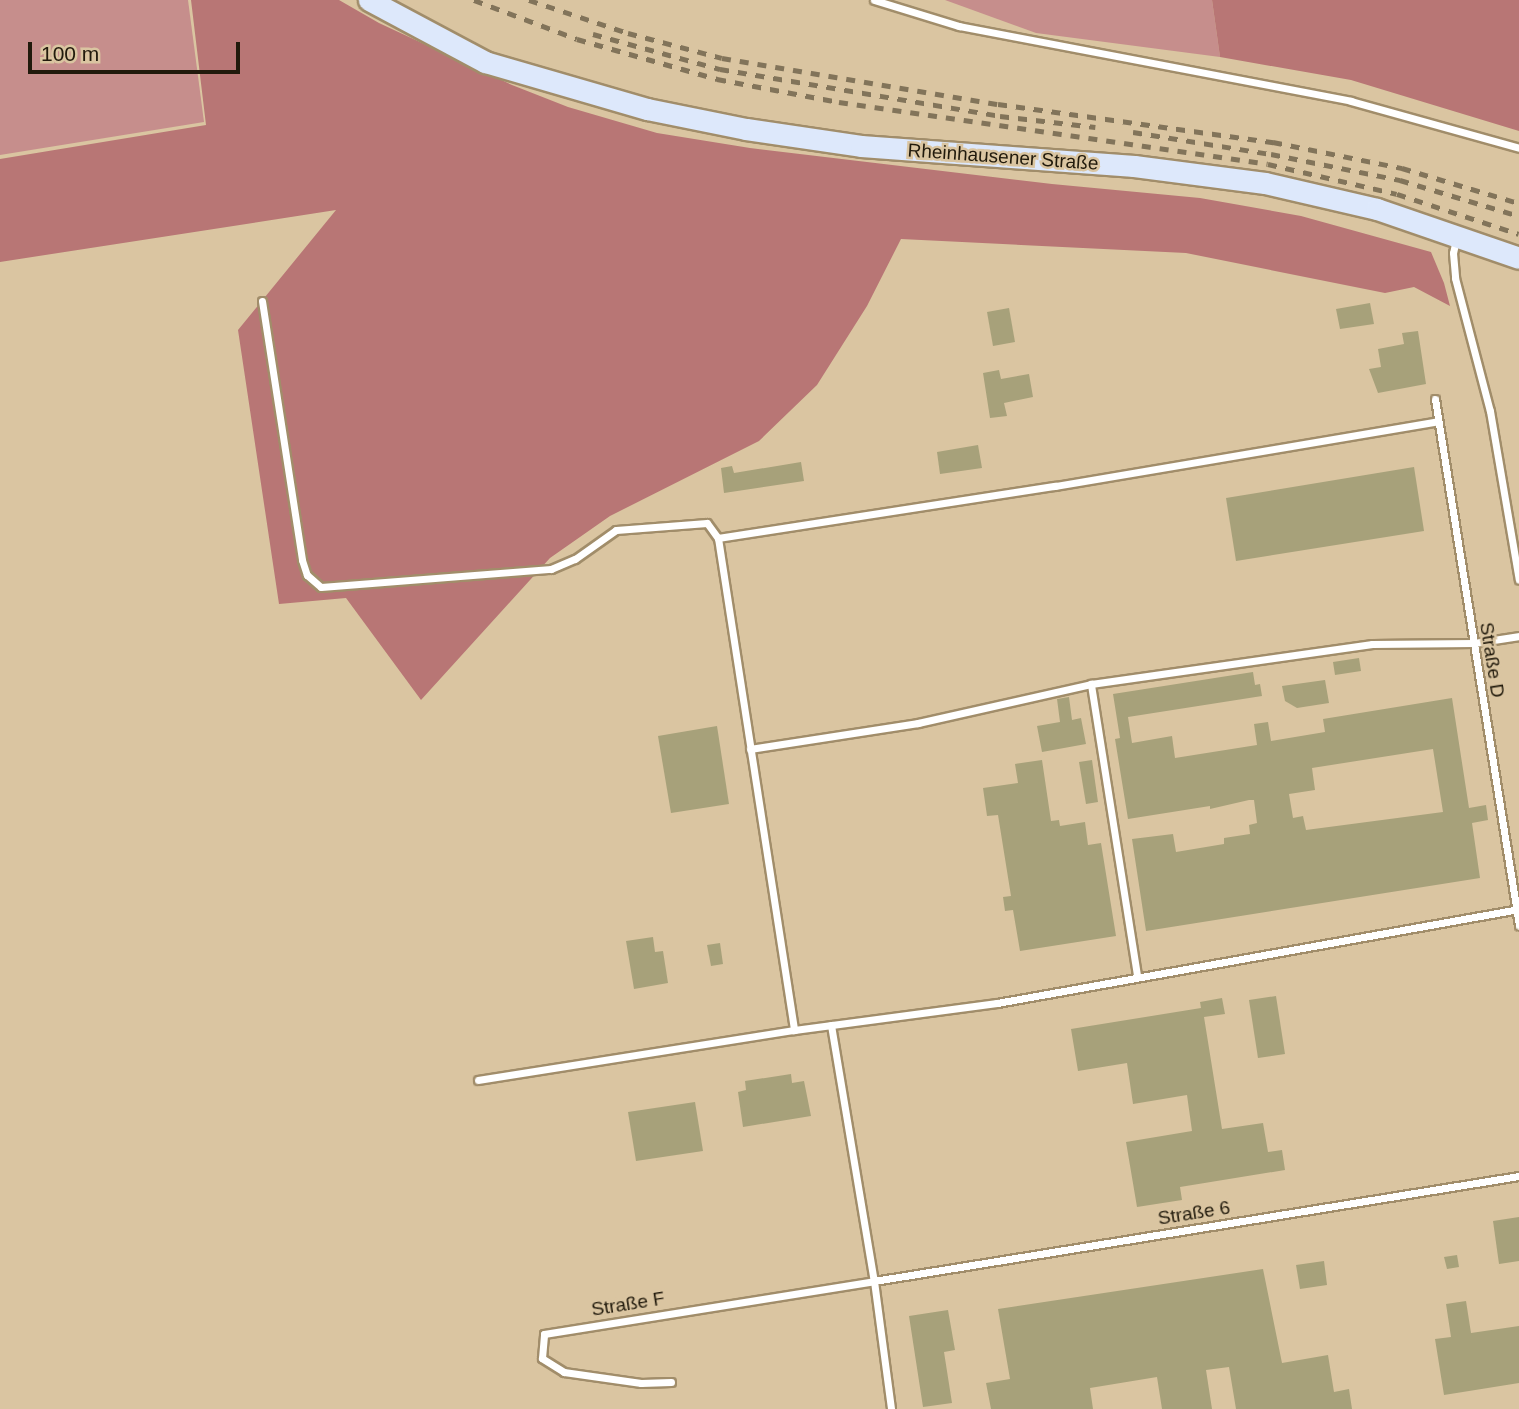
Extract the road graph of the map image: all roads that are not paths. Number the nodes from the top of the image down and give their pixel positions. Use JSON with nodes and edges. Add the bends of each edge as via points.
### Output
{"nodes":[{"id":1,"x":369,"y":0,"type":"edge"},
{"id":2,"x":874,"y":0,"type":"edge"},
{"id":3,"x":1519,"y":148,"type":"edge"},
{"id":4,"x":1457,"y":235,"type":"junction"},
{"id":5,"x":1519,"y":258,"type":"edge"},
{"id":6,"x":261,"y":302,"type":"dead end"},
{"id":7,"x":1435,"y":399,"type":"dead end"},
{"id":8,"x":1438,"y":421,"type":"junction"},
{"id":9,"x":718,"y":538,"type":"junction"},
{"id":10,"x":1519,"y":580,"type":"edge"},
{"id":11,"x":1519,"y":636,"type":"edge"},
{"id":12,"x":1474,"y":643,"type":"junction"},
{"id":13,"x":1091,"y":684,"type":"junction"},
{"id":14,"x":750,"y":749,"type":"junction"},
{"id":15,"x":1518,"y":909,"type":"edge"},
{"id":16,"x":1519,"y":925,"type":"edge"},
{"id":17,"x":1137,"y":975,"type":"junction"},
{"id":18,"x":831,"y":1025,"type":"junction"},
{"id":19,"x":794,"y":1030,"type":"junction"},
{"id":20,"x":478,"y":1080,"type":"dead end"},
{"id":21,"x":1519,"y":1176,"type":"edge"},
{"id":22,"x":874,"y":1281,"type":"junction"},
{"id":23,"x":671,"y":1382,"type":"dead end"},
{"id":24,"x":891,"y":1409,"type":"edge"}],
"edges":[{"from":1,"to":4,"type":"street","name":"Rheinhausener Straße","via":[[485,62],[647,109],[746,130],[861,146],[1134,166],[1265,183],[1377,209]]},
{"from":2,"to":3,"type":"lane","via":[[959,26],[1350,101]]},
{"from":4,"to":5,"type":"street","name":"Rheinhausener Straße"},
{"from":4,"to":10,"type":"lane","via":[[1452,253],[1455,278],[1490,411]]},
{"from":6,"to":9,"type":"lane","via":[[302,560],[312,582],[321,587],[551,569],[575,559],[616,530],[706,523]]},
{"from":7,"to":8,"type":"lane","name":"Straße D"},
{"from":8,"to":9,"type":"lane"},
{"from":8,"to":12,"type":"lane","name":"Straße D"},
{"from":9,"to":14,"type":"lane"},
{"from":11,"to":12,"type":"lane"},
{"from":12,"to":13,"type":"lane","via":[[1372,644]]},
{"from":12,"to":15,"type":"lane","name":"Straße D"},
{"from":13,"to":14,"type":"lane","via":[[918,723]]},
{"from":13,"to":17,"type":"lane"},
{"from":14,"to":19,"type":"lane"},
{"from":15,"to":16,"type":"lane","name":"Straße D"},
{"from":15,"to":17,"type":"lane"},
{"from":17,"to":18,"type":"lane","via":[[997,1003]]},
{"from":18,"to":19,"type":"lane"},
{"from":18,"to":22,"type":"lane"},
{"from":19,"to":20,"type":"lane"},
{"from":21,"to":22,"type":"lane","name":"Straße 6"},
{"from":22,"to":23,"type":"lane","name":"Straße F","via":[[544,1334],[542,1358],[564,1372],[641,1383]]},
{"from":22,"to":24,"type":"lane"}]}
